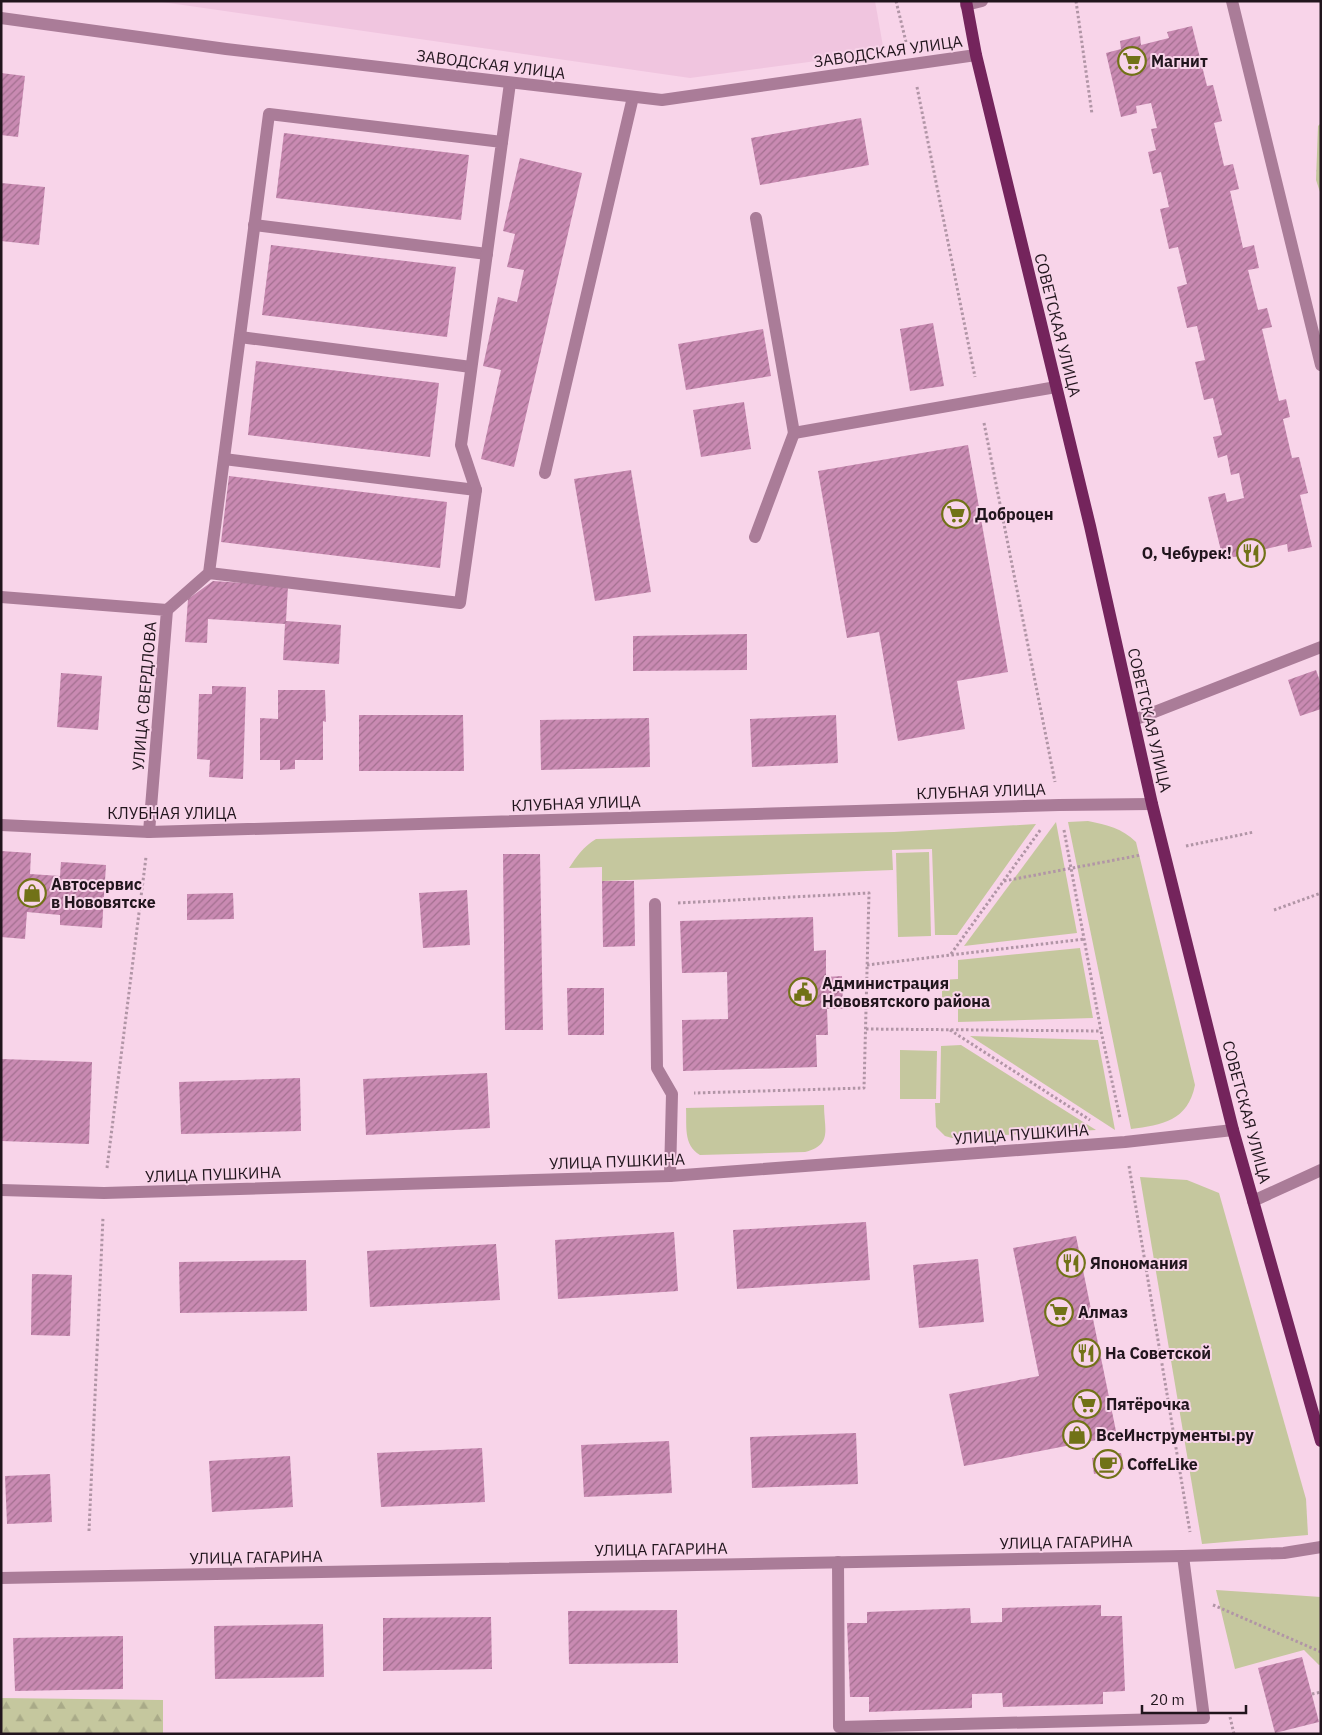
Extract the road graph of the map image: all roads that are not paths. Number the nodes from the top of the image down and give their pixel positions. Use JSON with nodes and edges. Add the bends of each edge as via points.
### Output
{"nodes":[{"id":1,"x":982,"y":1,"type":"edge"},
{"id":2,"x":1232,"y":1,"type":"edge"},
{"id":3,"x":966,"y":3,"type":"edge"},
{"id":4,"x":1,"y":18,"type":"edge"},
{"id":5,"x":976,"y":55,"type":"junction"},
{"id":6,"x":510,"y":83,"type":"junction"},
{"id":7,"x":633,"y":97,"type":"junction"},
{"id":8,"x":502,"y":142,"type":"junction"},
{"id":9,"x":756,"y":218,"type":"dead end"},
{"id":10,"x":254,"y":225,"type":"junction"},
{"id":11,"x":487,"y":254,"type":"junction"},
{"id":12,"x":240,"y":337,"type":"junction"},
{"id":13,"x":1321,"y":365,"type":"edge"},
{"id":14,"x":471,"y":367,"type":"junction"},
{"id":15,"x":1056,"y":387,"type":"junction"},
{"id":16,"x":794,"y":433,"type":"junction"},
{"id":17,"x":224,"y":459,"type":"junction"},
{"id":18,"x":544,"y":473,"type":"dead end"},
{"id":19,"x":476,"y":490,"type":"junction"},
{"id":20,"x":755,"y":537,"type":"dead end"},
{"id":21,"x":208,"y":573,"type":"junction"},
{"id":22,"x":1,"y":597,"type":"edge"},
{"id":23,"x":167,"y":610,"type":"junction"},
{"id":24,"x":1321,"y":647,"type":"edge"},
{"id":25,"x":1134,"y":720,"type":"junction"},
{"id":26,"x":1152,"y":804,"type":"junction"},
{"id":27,"x":1,"y":825,"type":"edge"},
{"id":28,"x":149,"y":832,"type":"junction"},
{"id":29,"x":655,"y":904,"type":"road end"},
{"id":30,"x":1233,"y":1130,"type":"junction"},
{"id":31,"x":1321,"y":1170,"type":"edge"},
{"id":32,"x":670,"y":1176,"type":"junction"},
{"id":33,"x":1,"y":1190,"type":"edge"},
{"id":34,"x":1253,"y":1201,"type":"junction"},
{"id":35,"x":1321,"y":1440,"type":"edge"},
{"id":36,"x":1321,"y":1547,"type":"edge"},
{"id":37,"x":1188,"y":1556,"type":"junction"},
{"id":38,"x":838,"y":1562,"type":"junction"},
{"id":39,"x":1,"y":1578,"type":"edge"}],
"edges":[{"from":1,"to":3,"type":"street"},
{"from":2,"to":13,"type":"street"},
{"from":3,"to":5,"type":"main road","name":"СОВЕТСКАЯ УЛИЦА"},
{"from":4,"to":6,"type":"street","name":"ЗАВОДСКАЯ УЛИЦА"},
{"from":5,"to":7,"type":"street","name":"ЗАВОДСКАЯ УЛИЦА","via":[[662,100]]},
{"from":5,"to":15,"type":"main road","name":"СОВЕТСКАЯ УЛИЦА"},
{"from":6,"to":7,"type":"street","name":"ЗАВОДСКАЯ УЛИЦА"},
{"from":6,"to":8,"type":"street"},
{"from":7,"to":18,"type":"street"},
{"from":8,"to":10,"type":"street","via":[[269,114]]},
{"from":8,"to":11,"type":"street"},
{"from":9,"to":16,"type":"street"},
{"from":10,"to":11,"type":"street"},
{"from":10,"to":12,"type":"street"},
{"from":11,"to":14,"type":"street"},
{"from":12,"to":14,"type":"street"},
{"from":12,"to":17,"type":"street"},
{"from":14,"to":19,"type":"street","via":[[460,445]]},
{"from":15,"to":16,"type":"street"},
{"from":15,"to":25,"type":"main road","name":"СОВЕТСКАЯ УЛИЦА"},
{"from":16,"to":20,"type":"street"},
{"from":17,"to":19,"type":"street"},
{"from":17,"to":21,"type":"street"},
{"from":19,"to":21,"type":"street","via":[[460,604]]},
{"from":21,"to":23,"type":"street"},
{"from":22,"to":23,"type":"street","name":"УЛИЦА СВЕРДЛОВА"},
{"from":23,"to":28,"type":"street","name":"УЛИЦА СВЕРДЛОВА"},
{"from":24,"to":25,"type":"street"},
{"from":25,"to":26,"type":"main road","name":"СОВЕТСКАЯ УЛИЦА"},
{"from":26,"to":28,"type":"street","name":"КЛУБНАЯ УЛИЦА"},
{"from":26,"to":30,"type":"main road","name":"СОВЕТСКАЯ УЛИЦА"},
{"from":27,"to":28,"type":"street","name":"КЛУБНАЯ УЛИЦА"},
{"from":29,"to":32,"type":"street","via":[[657,1068],[672,1094]]},
{"from":30,"to":32,"type":"street","name":"УЛИЦА ПУШКИНА","via":[[1125,1142]]},
{"from":30,"to":34,"type":"main road","name":"СОВЕТСКАЯ УЛИЦА"},
{"from":31,"to":34,"type":"street"},
{"from":32,"to":33,"type":"street","name":"УЛИЦА ПУШКИНА","via":[[104,1194]]},
{"from":34,"to":35,"type":"main road","name":"СОВЕТСКАЯ УЛИЦА"},
{"from":36,"to":37,"type":"street","name":"УЛИЦА ГАГАРИНА","via":[[1284,1553]]},
{"from":37,"to":38,"type":"street","name":"УЛИЦА ГАГАРИНА"},
{"from":37,"to":38,"type":"street","via":[[1204,1718],[839,1727]]},
{"from":38,"to":39,"type":"street","name":"УЛИЦА ГАГАРИНА"}]}
